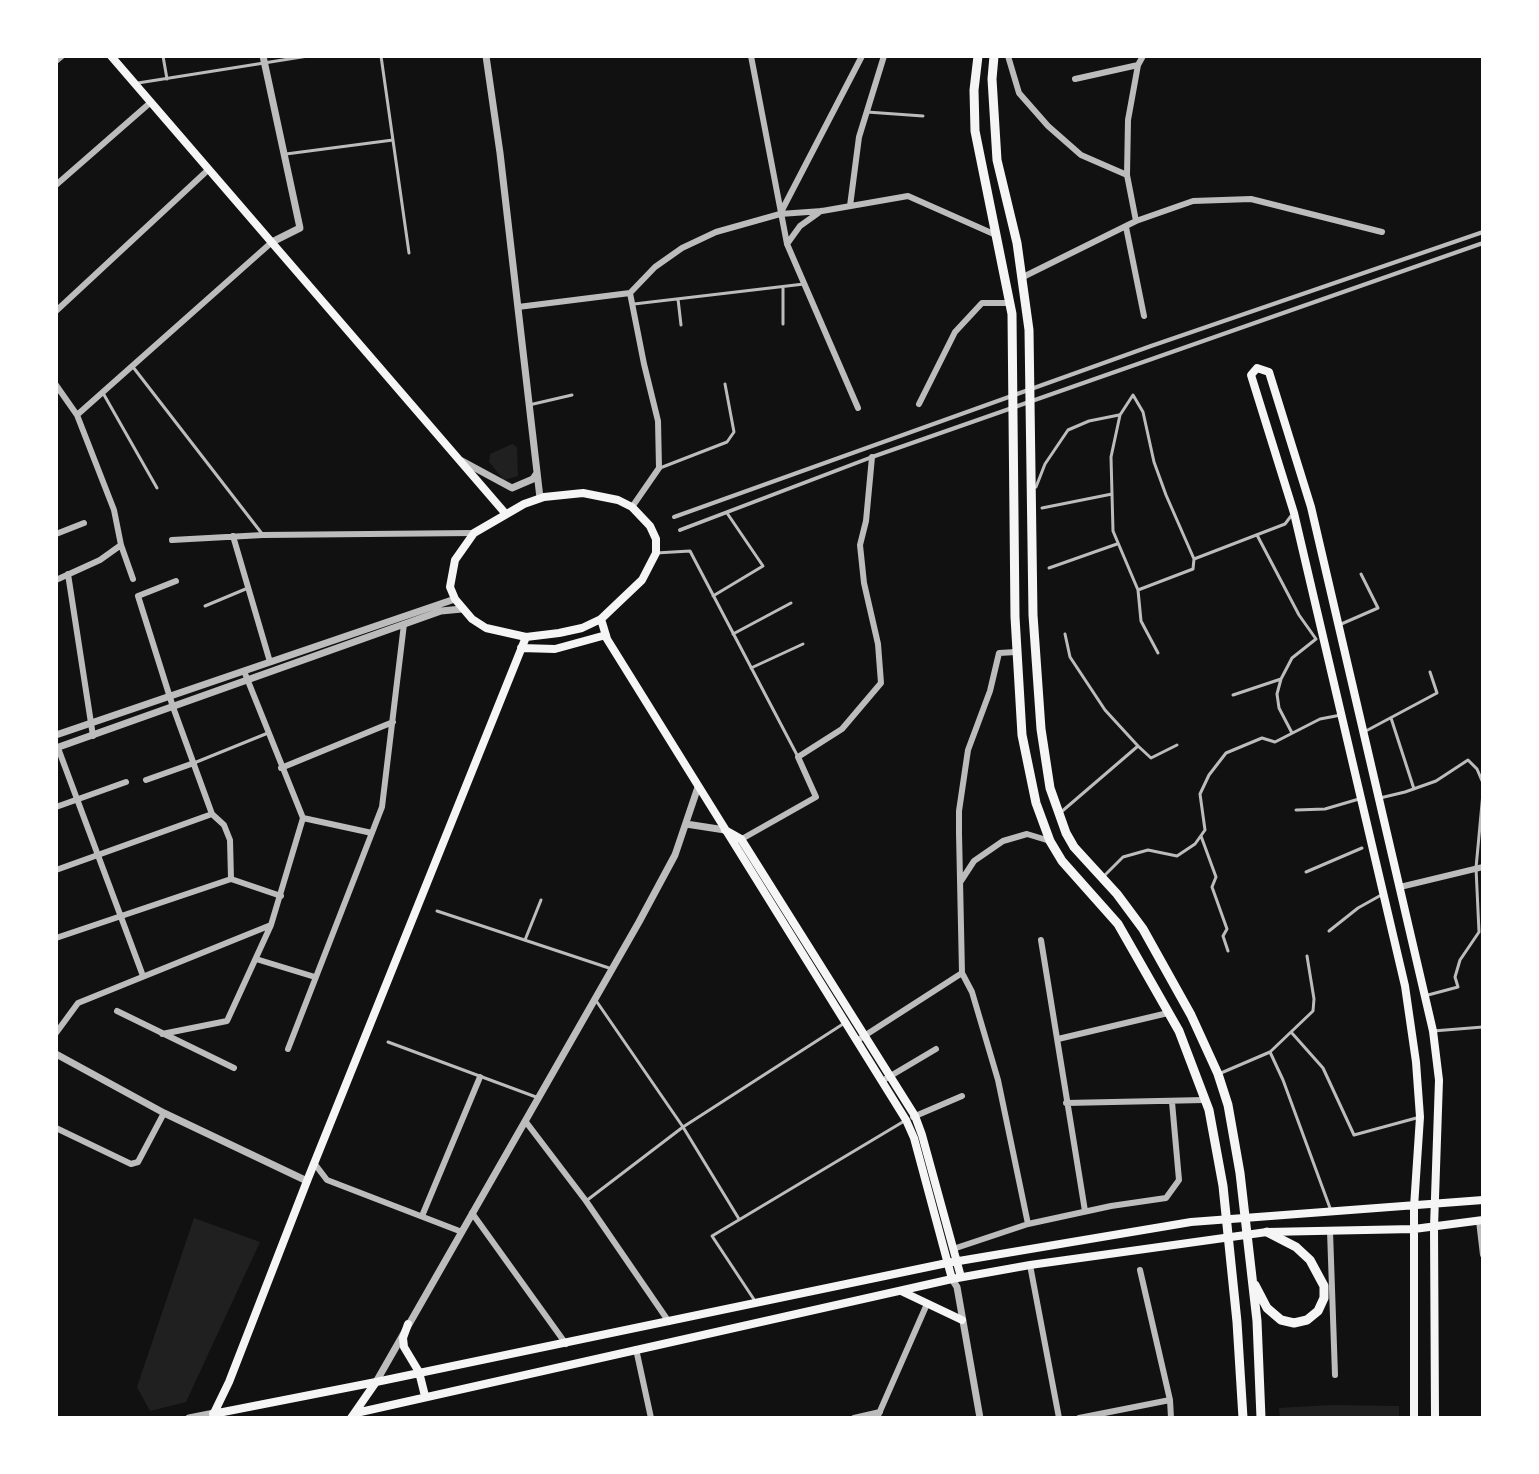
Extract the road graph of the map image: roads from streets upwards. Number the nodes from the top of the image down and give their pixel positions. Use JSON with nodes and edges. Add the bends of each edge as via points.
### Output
{"nodes":[{"id":1,"x":62,"y":56,"type":"edge"},
{"id":2,"x":111,"y":56,"type":"edge"},
{"id":3,"x":486,"y":56,"type":"edge"},
{"id":4,"x":751,"y":56,"type":"edge"},
{"id":5,"x":862,"y":56,"type":"edge"},
{"id":6,"x":884,"y":56,"type":"edge"},
{"id":7,"x":978,"y":56,"type":"edge"},
{"id":8,"x":994,"y":56,"type":"edge"},
{"id":9,"x":1008,"y":56,"type":"edge"},
{"id":10,"x":1143,"y":56,"type":"edge"},
{"id":11,"x":263,"y":59,"type":"edge"},
{"id":12,"x":56,"y":61,"type":"edge"},
{"id":13,"x":1138,"y":65,"type":"junction"},
{"id":14,"x":1075,"y":79,"type":"dead end"},
{"id":15,"x":151,"y":102,"type":"junction"},
{"id":16,"x":209,"y":169,"type":"junction"},
{"id":17,"x":1127,"y":175,"type":"junction"},
{"id":18,"x":56,"y":185,"type":"edge"},
{"id":19,"x":850,"y":206,"type":"junction"},
{"id":20,"x":822,"y":211,"type":"junction"},
{"id":21,"x":780,"y":214,"type":"junction"},
{"id":22,"x":1136,"y":221,"type":"junction"},
{"id":23,"x":1126,"y":227,"type":"junction"},
{"id":24,"x":1382,"y":232,"type":"dead end"},
{"id":25,"x":1483,"y":232,"type":"edge"},
{"id":26,"x":996,"y":235,"type":"junction"},
{"id":27,"x":272,"y":242,"type":"junction"},
{"id":28,"x":1483,"y":243,"type":"edge"},
{"id":29,"x":787,"y":244,"type":"junction"},
{"id":30,"x":1023,"y":277,"type":"junction"},
{"id":31,"x":630,"y":293,"type":"junction"},
{"id":32,"x":1010,"y":303,"type":"junction"},
{"id":33,"x":518,"y":307,"type":"junction"},
{"id":34,"x":56,"y":311,"type":"edge"},
{"id":35,"x":1144,"y":316,"type":"dead end"},
{"id":36,"x":56,"y":385,"type":"edge"},
{"id":37,"x":919,"y":404,"type":"dead end"},
{"id":38,"x":858,"y":408,"type":"dead end"},
{"id":39,"x":77,"y":415,"type":"junction"},
{"id":40,"x":872,"y":457,"type":"junction"},
{"id":41,"x":460,"y":460,"type":"junction"},
{"id":42,"x":537,"y":472,"type":"junction"},
{"id":43,"x":540,"y":498,"type":"junction"},
{"id":44,"x":632,"y":507,"type":"junction"},
{"id":45,"x":1311,"y":507,"type":"junction"},
{"id":46,"x":505,"y":513,"type":"junction"},
{"id":47,"x":1294,"y":513,"type":"junction"},
{"id":48,"x":674,"y":517,"type":"dead end"},
{"id":49,"x":84,"y":523,"type":"dead end"},
{"id":50,"x":680,"y":530,"type":"dead end"},
{"id":51,"x":474,"y":533,"type":"junction"},
{"id":52,"x":56,"y":534,"type":"edge"},
{"id":53,"x":233,"y":536,"type":"junction"},
{"id":54,"x":172,"y":540,"type":"dead end"},
{"id":55,"x":121,"y":545,"type":"junction"},
{"id":56,"x":68,"y":574,"type":"junction"},
{"id":57,"x":133,"y":579,"type":"dead end"},
{"id":58,"x":56,"y":580,"type":"edge"},
{"id":59,"x":176,"y":581,"type":"dead end"},
{"id":60,"x":455,"y":599,"type":"junction"},
{"id":61,"x":462,"y":609,"type":"junction"},
{"id":62,"x":601,"y":619,"type":"junction"},
{"id":63,"x":404,"y":624,"type":"junction"},
{"id":64,"x":606,"y":635,"type":"junction"},
{"id":65,"x":526,"y":637,"type":"junction"},
{"id":66,"x":521,"y":648,"type":"junction"},
{"id":67,"x":1016,"y":652,"type":"junction"},
{"id":68,"x":270,"y":662,"type":"junction"},
{"id":69,"x":244,"y":671,"type":"junction"},
{"id":70,"x":249,"y":680,"type":"junction"},
{"id":71,"x":170,"y":697,"type":"junction"},
{"id":72,"x":173,"y":707,"type":"junction"},
{"id":73,"x":393,"y":722,"type":"junction"},
{"id":74,"x":91,"y":724,"type":"junction"},
{"id":75,"x":56,"y":735,"type":"edge"},
{"id":76,"x":93,"y":736,"type":"junction"},
{"id":77,"x":57,"y":748,"type":"edge"},
{"id":78,"x":194,"y":763,"type":"junction"},
{"id":79,"x":281,"y":768,"type":"junction"},
{"id":80,"x":146,"y":780,"type":"dead end"},
{"id":81,"x":126,"y":782,"type":"dead end"},
{"id":82,"x":698,"y":787,"type":"junction"},
{"id":83,"x":77,"y":799,"type":"junction"},
{"id":84,"x":56,"y":807,"type":"edge"},
{"id":85,"x":212,"y":814,"type":"junction"},
{"id":86,"x":303,"y":818,"type":"junction"},
{"id":87,"x":686,"y":824,"type":"junction"},
{"id":88,"x":725,"y":830,"type":"junction"},
{"id":89,"x":372,"y":833,"type":"junction"},
{"id":90,"x":1050,"y":841,"type":"junction"},
{"id":91,"x":737,"y":842,"type":"junction"},
{"id":92,"x":98,"y":855,"type":"junction"},
{"id":93,"x":1480,"y":868,"type":"edge"},
{"id":94,"x":56,"y":870,"type":"edge"},
{"id":95,"x":231,"y":879,"type":"junction"},
{"id":96,"x":961,"y":881,"type":"junction"},
{"id":97,"x":1400,"y":887,"type":"junction"},
{"id":98,"x":1383,"y":894,"type":"junction"},
{"id":99,"x":281,"y":896,"type":"junction"},
{"id":100,"x":121,"y":917,"type":"junction"},
{"id":101,"x":271,"y":925,"type":"junction"},
{"id":102,"x":56,"y":938,"type":"edge"},
{"id":103,"x":1041,"y":940,"type":"dead end"},
{"id":104,"x":256,"y":959,"type":"junction"},
{"id":105,"x":962,"y":973,"type":"junction"},
{"id":106,"x":143,"y":976,"type":"junction"},
{"id":107,"x":315,"y":977,"type":"junction"},
{"id":108,"x":117,"y":1011,"type":"dead end"},
{"id":109,"x":1168,"y":1013,"type":"junction"},
{"id":110,"x":56,"y":1033,"type":"edge"},
{"id":111,"x":162,"y":1034,"type":"junction"},
{"id":112,"x":865,"y":1036,"type":"junction"},
{"id":113,"x":1058,"y":1039,"type":"junction"},
{"id":114,"x":856,"y":1041,"type":"junction"},
{"id":115,"x":288,"y":1049,"type":"dead end"},
{"id":116,"x":936,"y":1049,"type":"dead end"},
{"id":117,"x":56,"y":1054,"type":"edge"},
{"id":118,"x":234,"y":1068,"type":"dead end"},
{"id":119,"x":480,"y":1077,"type":"road end"},
{"id":120,"x":886,"y":1078,"type":"junction"},
{"id":121,"x":962,"y":1096,"type":"dead end"},
{"id":122,"x":1204,"y":1100,"type":"junction"},
{"id":123,"x":1172,"y":1102,"type":"junction"},
{"id":124,"x":1066,"y":1103,"type":"junction"},
{"id":125,"x":164,"y":1113,"type":"junction"},
{"id":126,"x":910,"y":1118,"type":"junction"},
{"id":127,"x":526,"y":1122,"type":"junction"},
{"id":128,"x":56,"y":1128,"type":"edge"},
{"id":129,"x":314,"y":1163,"type":"junction"},
{"id":130,"x":307,"y":1181,"type":"junction"},
{"id":131,"x":1483,"y":1200,"type":"edge"},
{"id":132,"x":1434,"y":1205,"type":"junction"},
{"id":133,"x":1414,"y":1207,"type":"junction"},
{"id":134,"x":1085,"y":1211,"type":"junction"},
{"id":135,"x":472,"y":1213,"type":"junction"},
{"id":136,"x":422,"y":1216,"type":"junction"},
{"id":137,"x":1249,"y":1217,"type":"junction"},
{"id":138,"x":1227,"y":1221,"type":"junction"},
{"id":139,"x":1481,"y":1221,"type":"edge"},
{"id":140,"x":1028,"y":1224,"type":"junction"},
{"id":141,"x":1434,"y":1227,"type":"junction"},
{"id":142,"x":1414,"y":1229,"type":"junction"},
{"id":143,"x":1247,"y":1231,"type":"junction"},
{"id":144,"x":1330,"y":1231,"type":"junction"},
{"id":145,"x":462,"y":1232,"type":"junction"},
{"id":146,"x":1267,"y":1232,"type":"junction"},
{"id":147,"x":1228,"y":1234,"type":"junction"},
{"id":148,"x":953,"y":1249,"type":"junction"},
{"id":149,"x":1483,"y":1255,"type":"edge"},
{"id":150,"x":952,"y":1262,"type":"junction"},
{"id":151,"x":1030,"y":1265,"type":"junction"},
{"id":152,"x":1140,"y":1270,"type":"dead end"},
{"id":153,"x":1252,"y":1280,"type":"junction"},
{"id":154,"x":956,"y":1281,"type":"junction"},
{"id":155,"x":900,"y":1290,"type":"junction"},
{"id":156,"x":927,"y":1304,"type":"junction"},
{"id":157,"x":962,"y":1320,"type":"junction"},
{"id":158,"x":669,"y":1322,"type":"junction"},
{"id":159,"x":408,"y":1324,"type":"junction"},
{"id":160,"x":566,"y":1344,"type":"junction"},
{"id":161,"x":636,"y":1349,"type":"junction"},
{"id":162,"x":419,"y":1372,"type":"junction"},
{"id":163,"x":1335,"y":1375,"type":"dead end"},
{"id":164,"x":376,"y":1382,"type":"junction"},
{"id":165,"x":425,"y":1396,"type":"junction"},
{"id":166,"x":1170,"y":1400,"type":"junction"},
{"id":167,"x":353,"y":1415,"type":"edge"},
{"id":168,"x":879,"y":1415,"type":"edge"},
{"id":169,"x":1414,"y":1415,"type":"edge"},
{"id":170,"x":1435,"y":1415,"type":"edge"},
{"id":171,"x":213,"y":1416,"type":"edge"},
{"id":172,"x":189,"y":1418,"type":"edge"},
{"id":173,"x":651,"y":1418,"type":"edge"},
{"id":174,"x":854,"y":1418,"type":"edge"},
{"id":175,"x":980,"y":1418,"type":"edge"},
{"id":176,"x":1059,"y":1418,"type":"edge"},
{"id":177,"x":1079,"y":1418,"type":"edge"},
{"id":178,"x":1171,"y":1418,"type":"edge"},
{"id":179,"x":1243,"y":1418,"type":"edge"},
{"id":180,"x":1261,"y":1418,"type":"edge"}],
"edges":[{"from":1,"to":12,"type":"street"},
{"from":2,"to":15,"type":"main road"},
{"from":3,"to":33,"type":"street"},
{"from":4,"to":21,"type":"street"},
{"from":5,"to":21,"type":"street"},
{"from":6,"to":19,"type":"street","via":[[859,137]]},
{"from":7,"to":26,"type":"main road","via":[[975,131]]},
{"from":8,"to":30,"type":"main road","via":[[997,160]]},
{"from":9,"to":17,"type":"street","via":[[1019,93],[1048,126],[1081,155]]},
{"from":10,"to":13,"type":"street"},
{"from":11,"to":27,"type":"street","via":[[300,228]]},
{"from":13,"to":14,"type":"street"},
{"from":13,"to":17,"type":"street","via":[[1128,120]]},
{"from":15,"to":16,"type":"main road"},
{"from":15,"to":18,"type":"street"},
{"from":16,"to":27,"type":"main road"},
{"from":16,"to":34,"type":"street"},
{"from":17,"to":22,"type":"street"},
{"from":19,"to":20,"type":"street"},
{"from":19,"to":26,"type":"street","via":[[908,196]]},
{"from":20,"to":21,"type":"street"},
{"from":20,"to":29,"type":"street","via":[[800,226]]},
{"from":21,"to":29,"type":"street"},
{"from":21,"to":31,"type":"street","via":[[682,248]]},
{"from":22,"to":23,"type":"street"},
{"from":22,"to":24,"type":"street","via":[[1193,201],[1251,199]]},
{"from":23,"to":30,"type":"street"},
{"from":23,"to":35,"type":"street"},
{"from":25,"to":48,"type":"street"},
{"from":26,"to":32,"type":"main road"},
{"from":27,"to":39,"type":"street"},
{"from":27,"to":41,"type":"main road"},
{"from":28,"to":40,"type":"street"},
{"from":29,"to":38,"type":"street"},
{"from":30,"to":137,"type":"main road","via":[[1029,330],[1038,697],[1050,788],[1074,847],[1143,929],[1191,1015],[1218,1074]]},
{"from":31,"to":33,"type":"street"},
{"from":31,"to":44,"type":"street","via":[[658,421],[659,468]]},
{"from":32,"to":37,"type":"street","via":[[982,303],[955,332]]},
{"from":32,"to":67,"type":"main road"},
{"from":33,"to":42,"type":"street"},
{"from":36,"to":39,"type":"street"},
{"from":39,"to":55,"type":"street","via":[[114,510]]},
{"from":40,"to":50,"type":"street"},
{"from":40,"to":91,"type":"street","via":[[860,545],[881,683],[842,729],[798,757],[816,797]]},
{"from":41,"to":42,"type":"street","via":[[512,488]]},
{"from":41,"to":46,"type":"main road"},
{"from":42,"to":43,"type":"street"},
{"from":43,"to":44,"type":"main road","via":[[583,493]]},
{"from":43,"to":46,"type":"main road"},
{"from":44,"to":62,"type":"main road","via":[[650,526],[656,553],[642,580]]},
{"from":45,"to":47,"type":"main road"},
{"from":45,"to":47,"type":"main road","via":[[1269,372],[1257,368],[1251,375]]},
{"from":45,"to":97,"type":"main road"},
{"from":46,"to":51,"type":"main road"},
{"from":47,"to":98,"type":"main road"},
{"from":49,"to":52,"type":"street"},
{"from":51,"to":53,"type":"street"},
{"from":51,"to":60,"type":"main road","via":[[455,560],[450,587]]},
{"from":53,"to":54,"type":"street"},
{"from":53,"to":68,"type":"street"},
{"from":55,"to":56,"type":"street"},
{"from":55,"to":57,"type":"street"},
{"from":56,"to":58,"type":"street"},
{"from":56,"to":74,"type":"street"},
{"from":59,"to":71,"type":"street","via":[[138,596]]},
{"from":60,"to":61,"type":"main road"},
{"from":60,"to":68,"type":"street"},
{"from":61,"to":63,"type":"street"},
{"from":61,"to":65,"type":"main road","via":[[486,628]]},
{"from":62,"to":64,"type":"main road"},
{"from":62,"to":65,"type":"main road"},
{"from":63,"to":70,"type":"street"},
{"from":63,"to":73,"type":"street"},
{"from":64,"to":66,"type":"main road","via":[[555,649]]},
{"from":64,"to":82,"type":"main road"},
{"from":65,"to":66,"type":"main road"},
{"from":66,"to":129,"type":"main road"},
{"from":67,"to":90,"type":"main road","via":[[1022,735]]},
{"from":67,"to":96,"type":"street","via":[[999,653],[968,750],[959,811]]},
{"from":68,"to":69,"type":"street"},
{"from":69,"to":70,"type":"street"},
{"from":69,"to":71,"type":"street"},
{"from":70,"to":72,"type":"street"},
{"from":70,"to":79,"type":"street"},
{"from":71,"to":72,"type":"street"},
{"from":71,"to":74,"type":"street"},
{"from":72,"to":76,"type":"street"},
{"from":72,"to":78,"type":"street"},
{"from":73,"to":79,"type":"street"},
{"from":73,"to":89,"type":"street","via":[[382,807]]},
{"from":74,"to":75,"type":"street"},
{"from":74,"to":76,"type":"street"},
{"from":76,"to":77,"type":"street"},
{"from":77,"to":83,"type":"street"},
{"from":78,"to":80,"type":"street"},
{"from":78,"to":85,"type":"street"},
{"from":79,"to":86,"type":"street"},
{"from":81,"to":83,"type":"street"},
{"from":82,"to":87,"type":"street"},
{"from":82,"to":88,"type":"main road"},
{"from":83,"to":84,"type":"street"},
{"from":83,"to":92,"type":"street"},
{"from":85,"to":92,"type":"street"},
{"from":85,"to":95,"type":"street","via":[[230,840]]},
{"from":86,"to":89,"type":"street"},
{"from":86,"to":99,"type":"street"},
{"from":87,"to":88,"type":"street"},
{"from":87,"to":127,"type":"street","via":[[675,855]]},
{"from":88,"to":91,"type":"main road"},
{"from":89,"to":107,"type":"street"},
{"from":90,"to":96,"type":"street","via":[[1027,834],[1003,841],[974,861]]},
{"from":90,"to":109,"type":"main road","via":[[1118,924]]},
{"from":91,"to":112,"type":"main road"},
{"from":91,"to":114,"type":"main road"},
{"from":92,"to":94,"type":"street"},
{"from":92,"to":100,"type":"street"},
{"from":93,"to":97,"type":"street"},
{"from":95,"to":99,"type":"street"},
{"from":95,"to":100,"type":"street"},
{"from":96,"to":105,"type":"street"},
{"from":97,"to":98,"type":"main road"},
{"from":97,"to":132,"type":"main road","via":[[1439,1080]]},
{"from":98,"to":133,"type":"main road","via":[[1416,1062],[1420,1117]]},
{"from":99,"to":101,"type":"street"},
{"from":100,"to":102,"type":"street"},
{"from":100,"to":106,"type":"street"},
{"from":101,"to":104,"type":"street"},
{"from":101,"to":106,"type":"street"},
{"from":103,"to":113,"type":"street"},
{"from":104,"to":107,"type":"street"},
{"from":104,"to":111,"type":"street","via":[[227,1021]]},
{"from":105,"to":112,"type":"street"},
{"from":105,"to":140,"type":"street","via":[[998,1080]]},
{"from":106,"to":110,"type":"street","via":[[73,1007]]},
{"from":107,"to":115,"type":"street"},
{"from":108,"to":111,"type":"street"},
{"from":109,"to":113,"type":"street"},
{"from":109,"to":122,"type":"main road"},
{"from":111,"to":118,"type":"street"},
{"from":112,"to":114,"type":"street"},
{"from":112,"to":120,"type":"main road"},
{"from":113,"to":124,"type":"street"},
{"from":114,"to":120,"type":"main road"},
{"from":116,"to":120,"type":"street"},
{"from":117,"to":125,"type":"street"},
{"from":119,"to":136,"type":"street"},
{"from":120,"to":126,"type":"main road"},
{"from":121,"to":126,"type":"street"},
{"from":122,"to":123,"type":"street"},
{"from":122,"to":138,"type":"main road"},
{"from":123,"to":124,"type":"street"},
{"from":123,"to":134,"type":"street","via":[[1179,1180],[1166,1198]]},
{"from":124,"to":134,"type":"street"},
{"from":125,"to":128,"type":"street","via":[[138,1162],[131,1164]]},
{"from":125,"to":130,"type":"street"},
{"from":126,"to":148,"type":"main road","via":[[922,1135]]},
{"from":126,"to":150,"type":"main road"},
{"from":127,"to":135,"type":"street"},
{"from":127,"to":158,"type":"street"},
{"from":129,"to":130,"type":"main road"},
{"from":129,"to":136,"type":"street","via":[[327,1180]]},
{"from":130,"to":171,"type":"main road"},
{"from":131,"to":132,"type":"main road"},
{"from":132,"to":133,"type":"main road"},
{"from":132,"to":141,"type":"main road"},
{"from":133,"to":137,"type":"main road"},
{"from":133,"to":142,"type":"main road"},
{"from":134,"to":140,"type":"street"},
{"from":135,"to":145,"type":"street"},
{"from":135,"to":160,"type":"street"},
{"from":136,"to":145,"type":"street"},
{"from":137,"to":138,"type":"main road"},
{"from":137,"to":143,"type":"main road"},
{"from":137,"to":150,"type":"main road"},
{"from":138,"to":147,"type":"main road"},
{"from":139,"to":141,"type":"main road"},
{"from":139,"to":149,"type":"street"},
{"from":140,"to":148,"type":"street"},
{"from":141,"to":142,"type":"main road"},
{"from":141,"to":170,"type":"main road"},
{"from":142,"to":144,"type":"main road"},
{"from":142,"to":169,"type":"main road"},
{"from":143,"to":147,"type":"main road"},
{"from":143,"to":153,"type":"main road"},
{"from":144,"to":146,"type":"main road"},
{"from":144,"to":163,"type":"street"},
{"from":145,"to":159,"type":"street"},
{"from":146,"to":151,"type":"main road"},
{"from":146,"to":153,"type":"main road","via":[[1310,1260],[1324,1286],[1324,1298],[1307,1320],[1281,1320],[1267,1308]]},
{"from":147,"to":179,"type":"main road"},
{"from":148,"to":150,"type":"main road"},
{"from":150,"to":154,"type":"main road"},
{"from":150,"to":158,"type":"main road"},
{"from":151,"to":154,"type":"main road"},
{"from":151,"to":176,"type":"street"},
{"from":152,"to":166,"type":"street"},
{"from":153,"to":180,"type":"main road"},
{"from":154,"to":155,"type":"main road"},
{"from":154,"to":157,"type":"street"},
{"from":155,"to":156,"type":"main road"},
{"from":155,"to":161,"type":"main road"},
{"from":156,"to":157,"type":"main road"},
{"from":156,"to":168,"type":"street"},
{"from":157,"to":175,"type":"street"},
{"from":158,"to":160,"type":"main road"},
{"from":159,"to":162,"type":"main road","via":[[404,1347]]},
{"from":159,"to":164,"type":"street"},
{"from":160,"to":162,"type":"main road"},
{"from":161,"to":165,"type":"main road"},
{"from":161,"to":173,"type":"street"},
{"from":162,"to":164,"type":"main road"},
{"from":162,"to":165,"type":"main road"},
{"from":164,"to":167,"type":"main road"},
{"from":164,"to":171,"type":"main road"},
{"from":165,"to":167,"type":"main road"},
{"from":166,"to":177,"type":"street"},
{"from":166,"to":178,"type":"street"},
{"from":168,"to":174,"type":"street"},
{"from":169,"to":170,"type":"main road"},
{"from":171,"to":172,"type":"street"}]}
